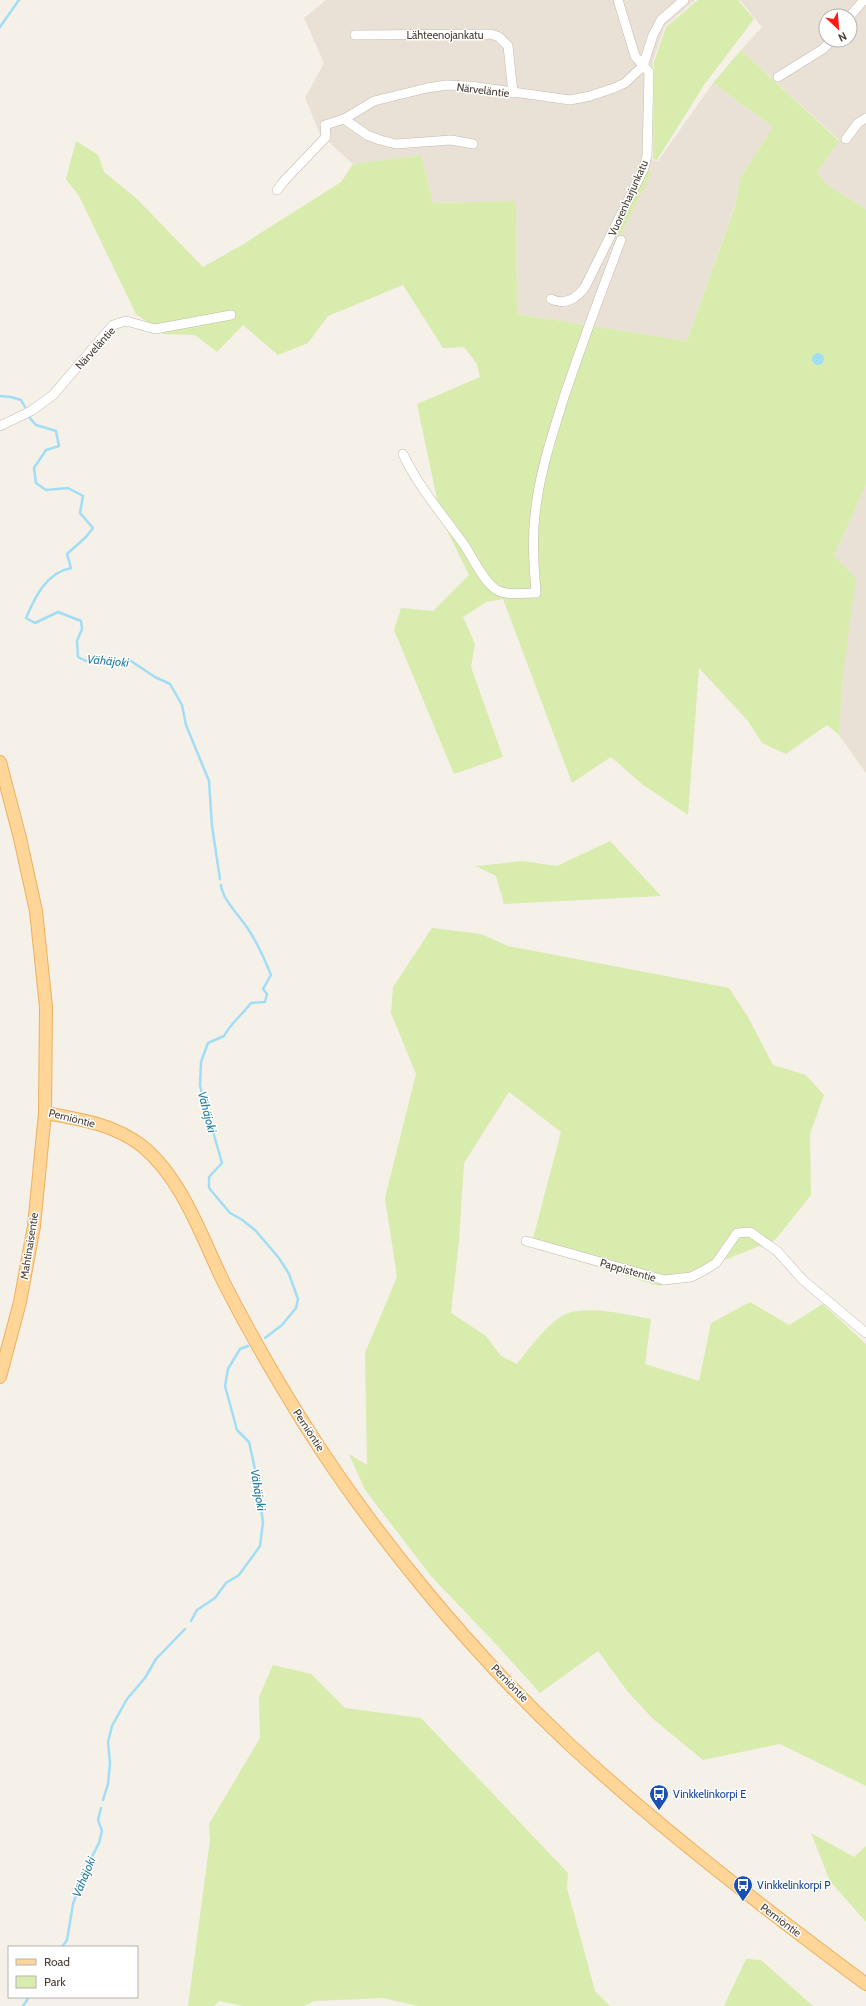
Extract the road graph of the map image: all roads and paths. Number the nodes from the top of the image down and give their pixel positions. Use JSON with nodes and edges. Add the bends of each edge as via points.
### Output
{"nodes":[{"id":1,"x":618,"y":0,"type":"edge"},
{"id":2,"x":684,"y":0,"type":"edge"},
{"id":3,"x":864,"y":0,"type":"edge"},
{"id":4,"x":857,"y":8,"type":"edge"},
{"id":5,"x":355,"y":35,"type":"dead end"},
{"id":6,"x":823,"y":48,"type":"edge"},
{"id":7,"x":643,"y":66,"type":"junction"},
{"id":8,"x":778,"y":77,"type":"dead end"},
{"id":9,"x":513,"y":93,"type":"junction"},
{"id":10,"x":866,"y":118,"type":"edge"},
{"id":11,"x":344,"y":119,"type":"junction"},
{"id":12,"x":846,"y":139,"type":"dead end"},
{"id":13,"x":473,"y":144,"type":"dead end"},
{"id":14,"x":277,"y":190,"type":"dead end"},
{"id":15,"x":621,"y":240,"type":"dead end"},
{"id":16,"x":551,"y":299,"type":"dead end"},
{"id":17,"x":231,"y":315,"type":"dead end"},
{"id":18,"x":0,"y":426,"type":"edge"},
{"id":19,"x":402,"y":454,"type":"dead end"},
{"id":20,"x":0,"y":762,"type":"edge"},
{"id":21,"x":45,"y":1113,"type":"junction"},
{"id":22,"x":526,"y":1241,"type":"dead end"},
{"id":23,"x":866,"y":1334,"type":"edge"},
{"id":24,"x":0,"y":1377,"type":"edge"},
{"id":25,"x":866,"y":1984,"type":"edge"}],
"edges":[{"from":1,"to":7,"type":"street","name":"Vuorenharjunkatu","via":[[635,56]]},
{"from":2,"to":7,"type":"street","name":"Närveläntie","via":[[661,20],[653,34]]},
{"from":3,"to":4,"type":"street"},
{"from":5,"to":9,"type":"street","name":"Lähteenojankatu","via":[[491,34],[500,37],[508,46]]},
{"from":6,"to":8,"type":"street"},
{"from":7,"to":9,"type":"street","name":"Närveläntie","via":[[625,83],[590,96],[570,100]]},
{"from":7,"to":16,"type":"street","name":"Vuorenharjunkatu","via":[[649,72],[649,128],[644,168],[585,288],[579,296],[567,302]]},
{"from":9,"to":11,"type":"street","name":"Närveläntie","via":[[470,86],[427,88],[374,101]]},
{"from":10,"to":12,"type":"street","via":[[858,123]]},
{"from":11,"to":13,"type":"street","via":[[368,135],[396,144],[451,140]]},
{"from":11,"to":14,"type":"street","name":"Närveläntie","via":[[325,125],[326,137]]},
{"from":15,"to":19,"type":"street","via":[[589,322],[541,476],[534,516],[536,594],[506,594],[496,590],[489,583],[414,478]]},
{"from":17,"to":18,"type":"street","name":"Närveläntie","via":[[154,329],[126,321],[113,325],[53,395],[31,411]]},
{"from":20,"to":21,"type":"main road","name":"Perniöntie","via":[[36,911],[46,1007]]},
{"from":21,"to":24,"type":"main road","name":"Mahtinaisentie","via":[[34,1226],[20,1302]]},
{"from":21,"to":25,"type":"main road","name":"Perniöntie","via":[[86,1120],[117,1131],[142,1146],[160,1164],[173,1180],[248,1327],[303,1422],[363,1508],[416,1577],[514,1688],[568,1742],[664,1827],[732,1883]]},
{"from":22,"to":23,"type":"street","name":"Pappistentie","via":[[664,1280],[691,1277],[703,1271],[716,1263],[737,1233],[750,1232],[764,1240],[803,1280]]}]}
